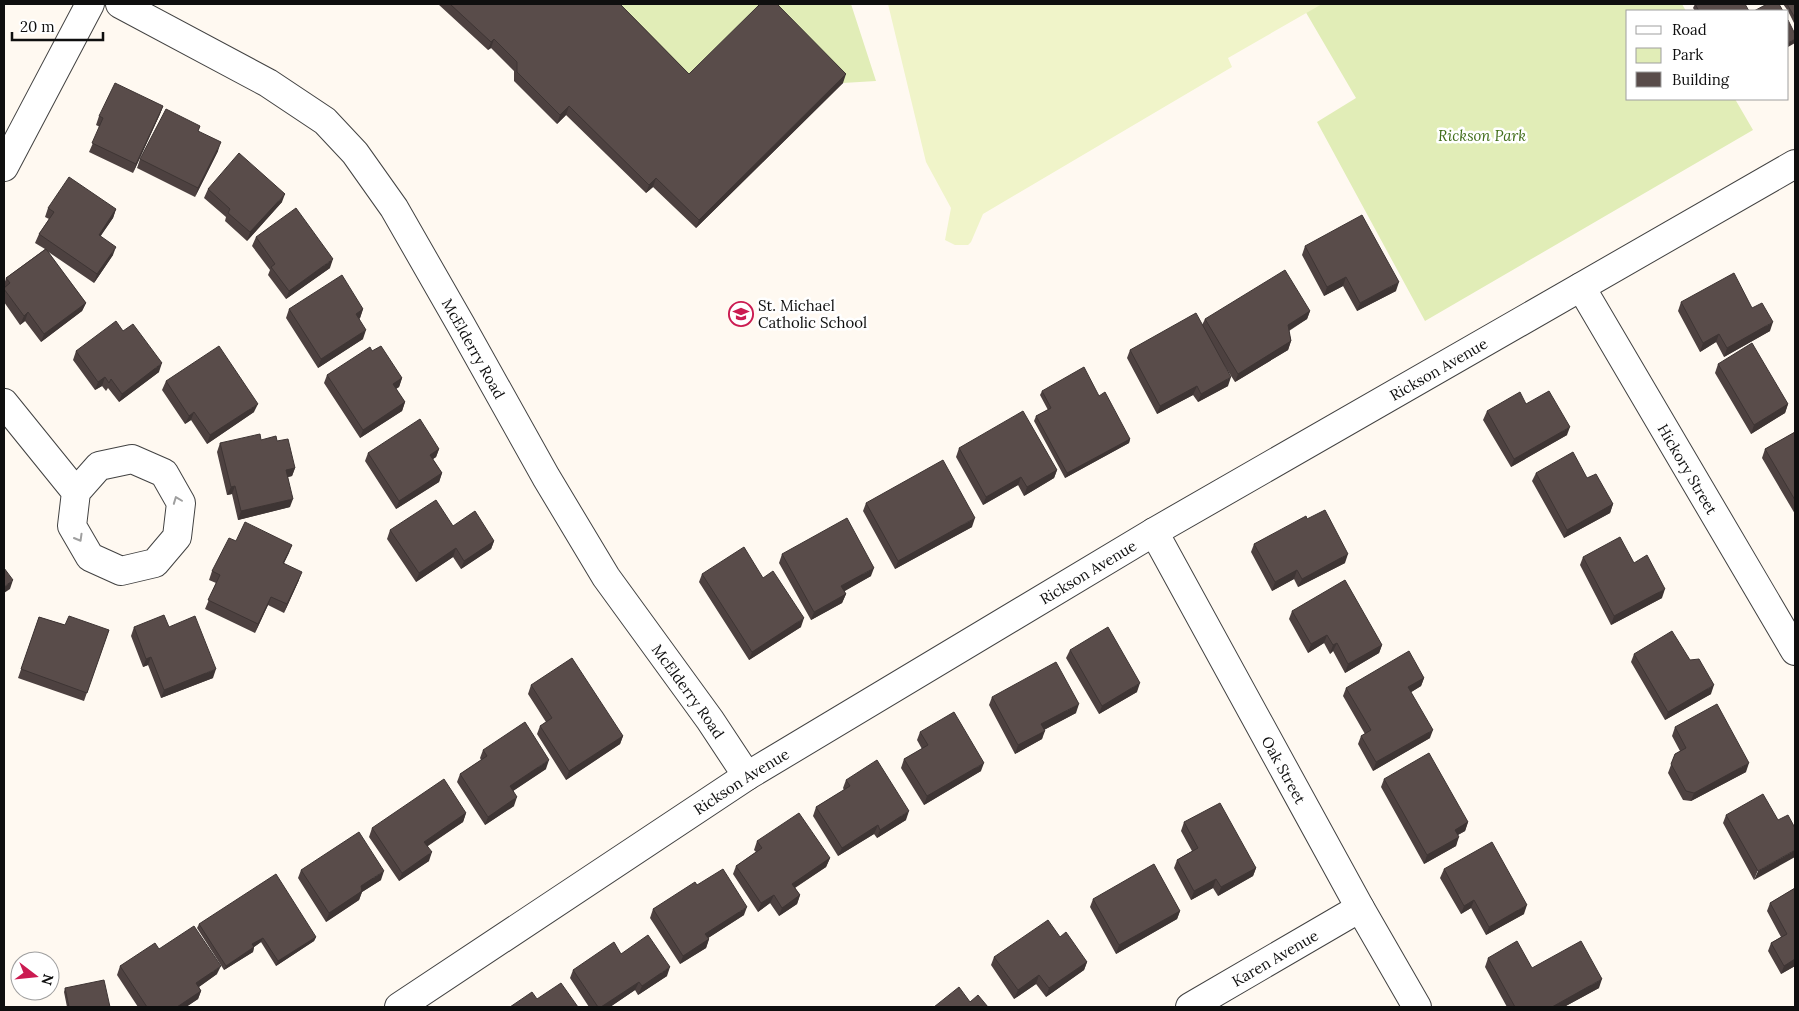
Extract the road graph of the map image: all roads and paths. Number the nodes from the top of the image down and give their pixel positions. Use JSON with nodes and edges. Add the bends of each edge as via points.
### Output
{"nodes":[{"id":1,"x":90,"y":4,"type":"edge"},
{"id":2,"x":120,"y":4,"type":"edge"},
{"id":3,"x":1795,"y":164,"type":"edge"},
{"id":4,"x":4,"y":166,"type":"edge"},
{"id":5,"x":1581,"y":287,"type":"junction"},
{"id":6,"x":4,"y":403,"type":"edge"},
{"id":7,"x":76,"y":492,"type":"dead end"},
{"id":8,"x":1154,"y":532,"type":"junction"},
{"id":9,"x":1795,"y":651,"type":"edge"},
{"id":10,"x":746,"y":776,"type":"junction"},
{"id":11,"x":1360,"y":908,"type":"junction"},
{"id":12,"x":398,"y":1007,"type":"edge"},
{"id":13,"x":1190,"y":1007,"type":"edge"},
{"id":14,"x":1416,"y":1007,"type":"edge"}],
"edges":[{"from":1,"to":4,"type":"street"},
{"from":2,"to":10,"type":"street","name":"McElderry Road","via":[[268,83],[325,121],[355,153],[394,208],[606,578],[710,720]]},
{"from":3,"to":5,"type":"street","name":"Rickson Avenue"},
{"from":5,"to":8,"type":"street","name":"Rickson Avenue"},
{"from":5,"to":9,"type":"street","name":"Hickory Street"},
{"from":6,"to":7,"type":"street"},
{"from":8,"to":10,"type":"street","name":"Rickson Avenue"},
{"from":8,"to":11,"type":"street","name":"Oak Street"},
{"from":10,"to":12,"type":"street","name":"Rickson Avenue"},
{"from":11,"to":13,"type":"street","name":"Karen Avenue"},
{"from":11,"to":14,"type":"street","name":"Oak Street"}]}
